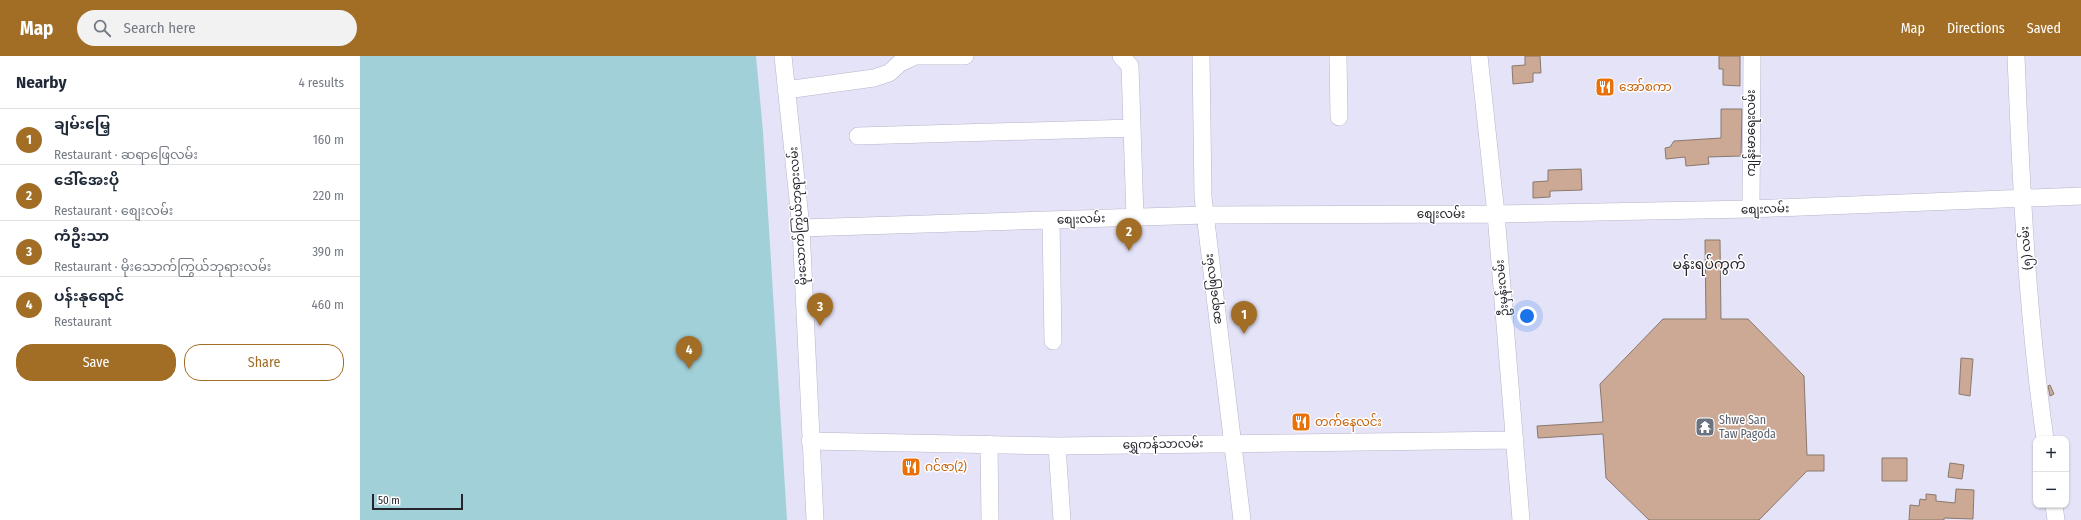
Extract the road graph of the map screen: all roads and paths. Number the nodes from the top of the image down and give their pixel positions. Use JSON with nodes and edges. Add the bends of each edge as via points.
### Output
{"nodes":[{"id":1,"x":783,"y":56,"type":"edge"},
{"id":2,"x":965,"y":56,"type":"edge"},
{"id":3,"x":1121,"y":56,"type":"edge"},
{"id":4,"x":1201,"y":56,"type":"edge"},
{"id":5,"x":1338,"y":56,"type":"edge"},
{"id":6,"x":1479,"y":56,"type":"edge"},
{"id":7,"x":1752,"y":56,"type":"edge"},
{"id":8,"x":2016,"y":56,"type":"edge"},
{"id":9,"x":786,"y":90,"type":"junction"},
{"id":10,"x":1339,"y":117,"type":"dead end"},
{"id":11,"x":1132,"y":128,"type":"junction"},
{"id":12,"x":858,"y":136,"type":"dead end"},
{"id":13,"x":2081,"y":196,"type":"edge"},
{"id":14,"x":2022,"y":199,"type":"junction"},
{"id":15,"x":1751,"y":209,"type":"junction"},
{"id":16,"x":1496,"y":214,"type":"junction"},
{"id":17,"x":1205,"y":215,"type":"junction"},
{"id":18,"x":1135,"y":217,"type":"junction"},
{"id":19,"x":1051,"y":220,"type":"junction"},
{"id":20,"x":801,"y":228,"type":"junction"},
{"id":21,"x":1052,"y":341,"type":"dead end"},
{"id":22,"x":2045,"y":436,"type":"edge"},
{"id":23,"x":1515,"y":440,"type":"junction"},
{"id":24,"x":810,"y":441,"type":"junction"},
{"id":25,"x":1233,"y":442,"type":"junction"},
{"id":26,"x":989,"y":444,"type":"junction"},
{"id":27,"x":1057,"y":446,"type":"junction"},
{"id":28,"x":2054,"y":508,"type":"edge"},
{"id":29,"x":815,"y":520,"type":"edge"},
{"id":30,"x":990,"y":520,"type":"edge"},
{"id":31,"x":1062,"y":520,"type":"edge"},
{"id":32,"x":1242,"y":520,"type":"edge"},
{"id":33,"x":1521,"y":520,"type":"edge"},
{"id":34,"x":2056,"y":520,"type":"edge"}],
"edges":[{"from":1,"to":9,"type":"street","name":"မိုးသောက်ကြွယ်ဘုရားလမ်း"},
{"from":2,"to":9,"type":"street","via":[[915,56],[900,63],[889,73],[874,78]]},
{"from":3,"to":11,"type":"street","via":[[1130,66]]},
{"from":4,"to":17,"type":"street","name":"ဆရာဖြေလမ်း","via":[[1201,146]]},
{"from":5,"to":10,"type":"street"},
{"from":6,"to":16,"type":"street","name":"ဦးမှန်းလမ်း"},
{"from":7,"to":15,"type":"street","name":"ကျန်းမာရေးလမ်း"},
{"from":8,"to":14,"type":"street","name":"(၅) လမ်း"},
{"from":9,"to":20,"type":"street","name":"မိုးသောက်ကြွယ်ဘုရားလမ်း"},
{"from":11,"to":12,"type":"street"},
{"from":11,"to":18,"type":"street"},
{"from":13,"to":14,"type":"street","name":"စျေးလမ်း"},
{"from":14,"to":15,"type":"street","name":"စျေးလမ်း"},
{"from":14,"to":22,"type":"street","name":"(၅) လမ်း","via":[[2036,378]]},
{"from":15,"to":16,"type":"street","name":"စျေးလမ်း"},
{"from":16,"to":17,"type":"street","name":"စျေးလမ်း"},
{"from":16,"to":23,"type":"street","name":"ဦးမှန်းလမ်း"},
{"from":17,"to":18,"type":"street","name":"စျေးလမ်း"},
{"from":17,"to":25,"type":"street","name":"ဆရာဖြေလမ်း"},
{"from":18,"to":19,"type":"street","name":"စျေးလမ်း"},
{"from":19,"to":20,"type":"street","name":"စျေးလမ်း"},
{"from":19,"to":21,"type":"street"},
{"from":20,"to":24,"type":"street","name":"မိုးသောက်ကြွယ်ဘုရားလမ်း"},
{"from":23,"to":25,"type":"street","name":"‌ရွှေကန်သာလမ်း"},
{"from":23,"to":33,"type":"street","name":"ဦးမှန်းလမ်း"},
{"from":24,"to":26,"type":"street","name":"‌ရွှေကန်သာလမ်း"},
{"from":24,"to":29,"type":"street","name":"မိုးသောက်ကြွယ်ဘုရားလမ်း"},
{"from":25,"to":27,"type":"street","name":"‌ရွှေကန်သာလမ်း"},
{"from":25,"to":32,"type":"street","name":"ဆရာဖြေလမ်း"},
{"from":26,"to":27,"type":"street","name":"‌ရွှေကန်သာလမ်း"},
{"from":26,"to":30,"type":"street"},
{"from":27,"to":31,"type":"street"},
{"from":28,"to":34,"type":"street"}]}
